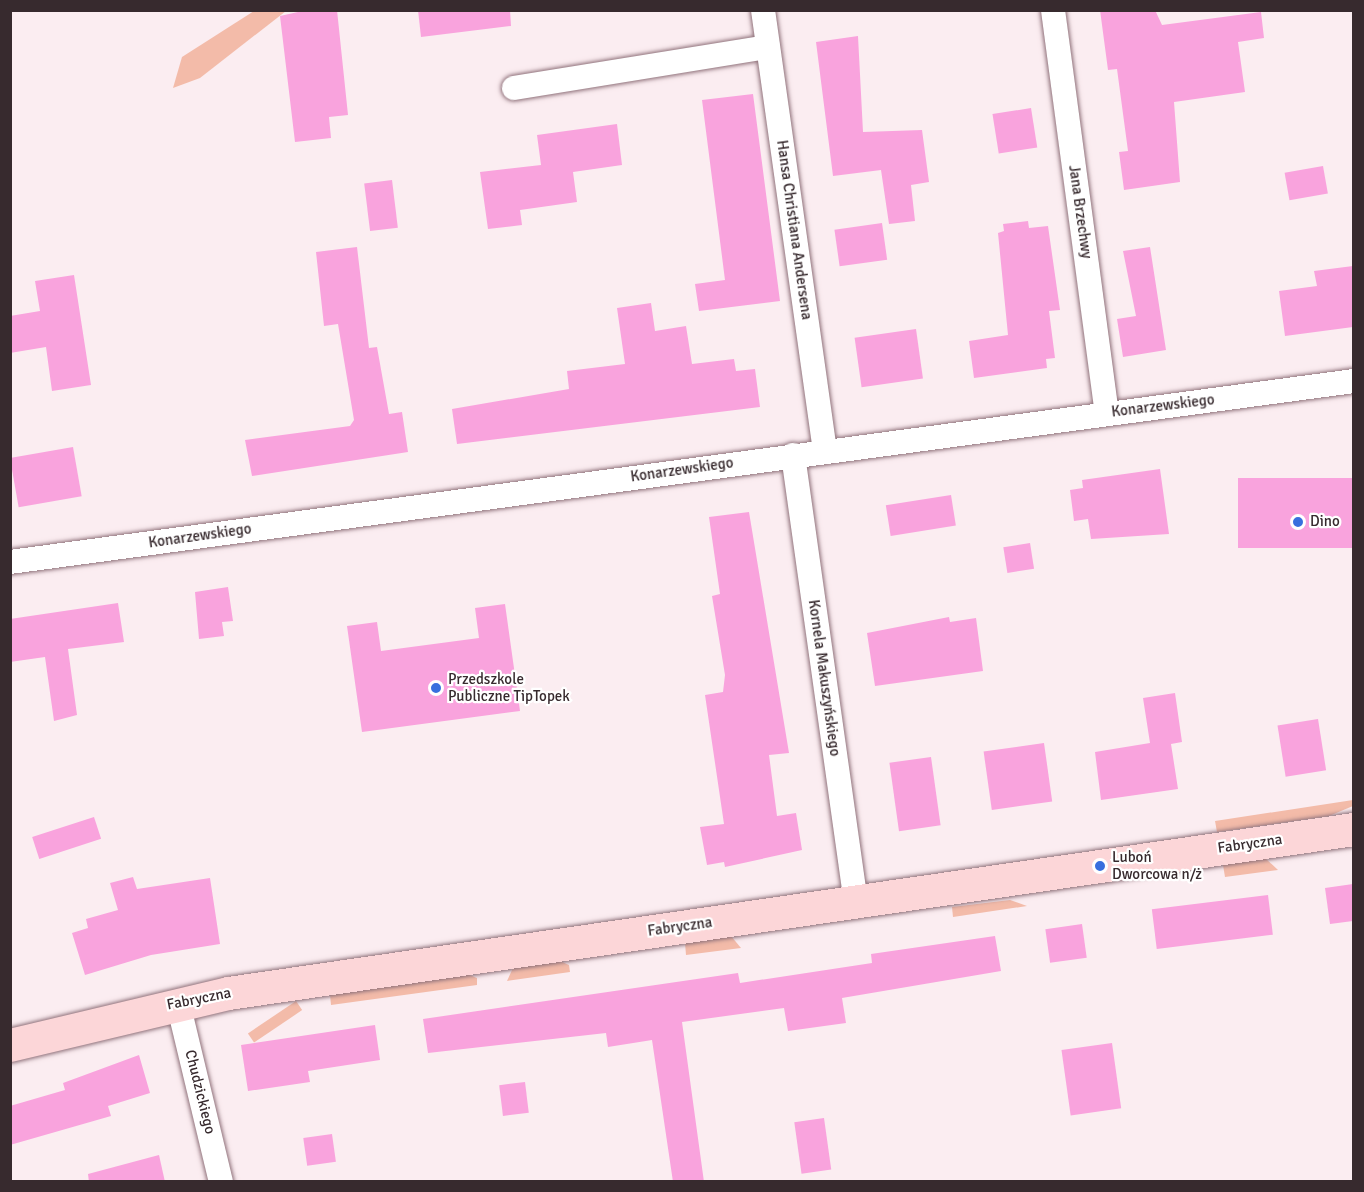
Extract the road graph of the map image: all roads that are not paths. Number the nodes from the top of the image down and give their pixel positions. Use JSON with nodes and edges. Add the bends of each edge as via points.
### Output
{"nodes":[{"id":1,"x":763,"y":10,"type":"edge"},
{"id":2,"x":1053,"y":10,"type":"edge"},
{"id":3,"x":768,"y":47,"type":"junction"},
{"id":4,"x":514,"y":88,"type":"dead end"},
{"id":5,"x":1353,"y":381,"type":"edge"},
{"id":6,"x":1107,"y":413,"type":"junction"},
{"id":7,"x":825,"y":450,"type":"junction"},
{"id":8,"x":793,"y":455,"type":"junction"},
{"id":9,"x":10,"y":562,"type":"edge"},
{"id":10,"x":1353,"y":828,"type":"edge"},
{"id":11,"x":856,"y":901,"type":"junction"},
{"id":12,"x":178,"y":1003,"type":"junction"},
{"id":13,"x":10,"y":1045,"type":"edge"},
{"id":14,"x":221,"y":1182,"type":"edge"}],
"edges":[{"from":1,"to":3,"type":"street","name":"Hansa Christiana Andersena"},
{"from":2,"to":6,"type":"street","name":"Jana Brzechwy"},
{"from":3,"to":4,"type":"street"},
{"from":3,"to":7,"type":"street","name":"Hansa Christiana Andersena"},
{"from":5,"to":6,"type":"street","name":"Konarzewskiego"},
{"from":6,"to":7,"type":"street","name":"Konarzewskiego"},
{"from":7,"to":8,"type":"street","name":"Konarzewskiego"},
{"from":8,"to":9,"type":"street","name":"Konarzewskiego"},
{"from":8,"to":11,"type":"street","name":"Kornela Makuszyńskiego"},
{"from":10,"to":11,"type":"street","name":"Fabryczna"},
{"from":11,"to":12,"type":"street","name":"Fabryczna"},
{"from":12,"to":13,"type":"street","name":"Fabryczna"},
{"from":12,"to":14,"type":"street","name":"Chudzickiego"}]}
